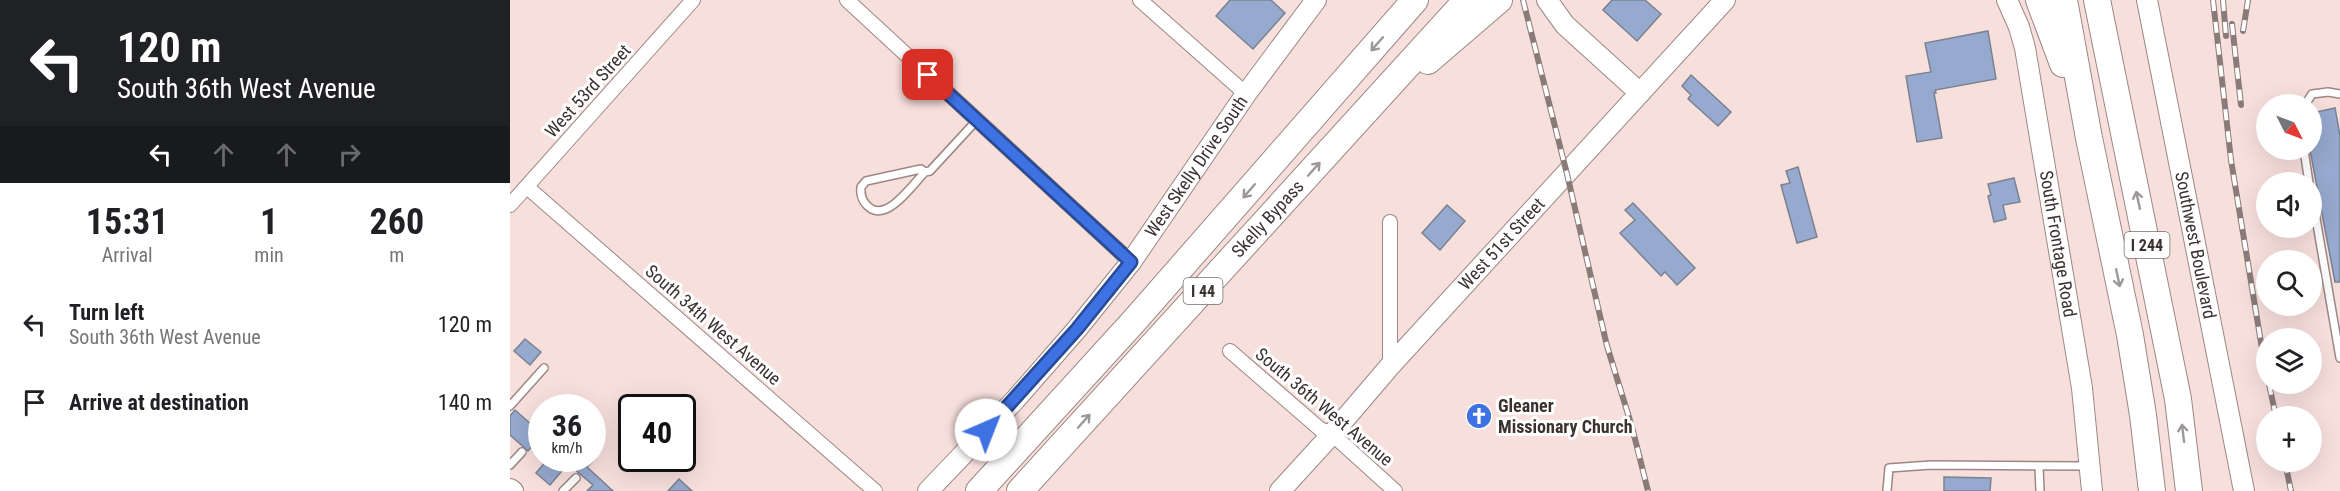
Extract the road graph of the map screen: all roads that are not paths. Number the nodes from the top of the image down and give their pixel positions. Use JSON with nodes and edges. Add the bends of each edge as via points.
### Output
{"nodes":[{"id":1,"x":693,"y":0,"type":"edge"},
{"id":2,"x":847,"y":0,"type":"edge"},
{"id":3,"x":1140,"y":0,"type":"edge"},
{"id":4,"x":1316,"y":0,"type":"edge"},
{"id":5,"x":1415,"y":0,"type":"edge"},
{"id":6,"x":1499,"y":0,"type":"edge"},
{"id":7,"x":1547,"y":0,"type":"edge"},
{"id":8,"x":1725,"y":0,"type":"edge"},
{"id":9,"x":2007,"y":0,"type":"edge"},
{"id":10,"x":2039,"y":0,"type":"edge"},
{"id":11,"x":2064,"y":0,"type":"edge"},
{"id":12,"x":2097,"y":0,"type":"edge"},
{"id":13,"x":2147,"y":0,"type":"edge"},
{"id":14,"x":1473,"y":10,"type":"edge"},
{"id":15,"x":1640,"y":93,"type":"junction"},
{"id":16,"x":1246,"y":94,"type":"junction"},
{"id":17,"x":2312,"y":94,"type":"edge"},
{"id":18,"x":2340,"y":94,"type":"edge"},
{"id":19,"x":977,"y":120,"type":"junction"},
{"id":20,"x":2089,"y":138,"type":"junction"},
{"id":21,"x":925,"y":172,"type":"junction"},
{"id":22,"x":526,"y":187,"type":"junction"},
{"id":23,"x":510,"y":205,"type":"edge"},
{"id":24,"x":1390,"y":222,"type":"dead end"},
{"id":25,"x":2319,"y":238,"type":"edge"},
{"id":26,"x":1131,"y":262,"type":"junction"},
{"id":27,"x":1230,"y":351,"type":"dead end"},
{"id":28,"x":2340,"y":358,"type":"edge"},
{"id":29,"x":1390,"y":366,"type":"junction"},
{"id":30,"x":544,"y":368,"type":"dead end"},
{"id":31,"x":510,"y":406,"type":"edge"},
{"id":32,"x":1332,"y":434,"type":"junction"},
{"id":33,"x":522,"y":452,"type":"dead end"},
{"id":34,"x":1044,"y":464,"type":"junction"},
{"id":35,"x":510,"y":465,"type":"edge"},
{"id":36,"x":2090,"y":466,"type":"junction"},
{"id":37,"x":2039,"y":467,"type":"junction"},
{"id":38,"x":576,"y":478,"type":"dead end"},
{"id":39,"x":563,"y":491,"type":"edge"},
{"id":40,"x":875,"y":491,"type":"edge"},
{"id":41,"x":928,"y":491,"type":"edge"},
{"id":42,"x":979,"y":491,"type":"edge"},
{"id":43,"x":1020,"y":491,"type":"edge"},
{"id":44,"x":1028,"y":491,"type":"edge"},
{"id":45,"x":1280,"y":491,"type":"edge"},
{"id":46,"x":1395,"y":491,"type":"edge"},
{"id":47,"x":1887,"y":491,"type":"edge"},
{"id":48,"x":2040,"y":491,"type":"edge"},
{"id":49,"x":2092,"y":491,"type":"edge"},
{"id":50,"x":2152,"y":491,"type":"edge"},
{"id":51,"x":2189,"y":491,"type":"edge"},
{"id":52,"x":2244,"y":491,"type":"edge"}],
"edges":[{"from":1,"to":22,"type":"street","name":"West 53rd Street"},
{"from":2,"to":19,"type":"street"},
{"from":3,"to":16,"type":"street"},
{"from":4,"to":16,"type":"street","name":"West Skelly Drive South"},
{"from":5,"to":42,"type":"highway","name":"Skelly Bypass","number":"I 44","one_way":true,"via":[[1135,320]]},
{"from":6,"to":14,"type":"highway","name":"Skelly Bypass"},
{"from":7,"to":15,"type":"street","via":[[1565,25]]},
{"from":8,"to":15,"type":"street","name":"West 51st Street"},
{"from":9,"to":36,"type":"street","name":"South Frontage Road","via":[[2025,48],[2082,388]]},
{"from":10,"to":20,"type":"highway"},
{"from":11,"to":20,"type":"highway","number":"I 244"},
{"from":51,"to":12,"type":"highway","number":"I 244","one_way":true,"via":[[2178,399]]},
{"from":13,"to":52,"type":"street","name":"Southwest Boulevard"},
{"from":34,"to":14,"type":"highway","name":"Skelly Bypass","number":"I 44","one_way":true,"via":[[1361,117]]},
{"from":15,"to":29,"type":"street","name":"West 51st Street"},
{"from":16,"to":26,"type":"street","name":"West Skelly Drive South"},
{"from":17,"to":18,"type":"lane"},
{"from":19,"to":21,"type":"lane"},
{"from":19,"to":26,"type":"street"},
{"from":20,"to":50,"type":"highway","number":"I 244","one_way":true,"via":[[2130,335]]},
{"from":21,"to":21,"type":"lane","via":[[884,211],[873,210],[862,198],[861,187],[866,181],[921,169]]},
{"from":22,"to":23,"type":"street","name":"West 53rd Street"},
{"from":22,"to":40,"type":"street","name":"South 34th West Avenue"},
{"from":24,"to":29,"type":"street"},
{"from":25,"to":28,"type":"lane"},
{"from":26,"to":41,"type":"street","name":"West Skelly Drive South","via":[[1015,400]]},
{"from":27,"to":32,"type":"street","name":"South 36th West Avenue","via":[[1320,429]]},
{"from":29,"to":32,"type":"street","name":"West 51st Street"},
{"from":30,"to":31,"type":"lane"},
{"from":32,"to":45,"type":"street","name":"West 51st Street"},
{"from":32,"to":46,"type":"street","name":"South 36th West Avenue"},
{"from":33,"to":35,"type":"lane"},
{"from":34,"to":43,"type":"highway","name":"Skelly Bypass","number":"I 44"},
{"from":34,"to":44,"type":"highway"},
{"from":36,"to":37,"type":"lane"},
{"from":36,"to":49,"type":"street","name":"South Frontage Road"},
{"from":37,"to":47,"type":"lane","via":[[1889,468]]},
{"from":37,"to":48,"type":"lane"},
{"from":38,"to":39,"type":"lane"}]}
